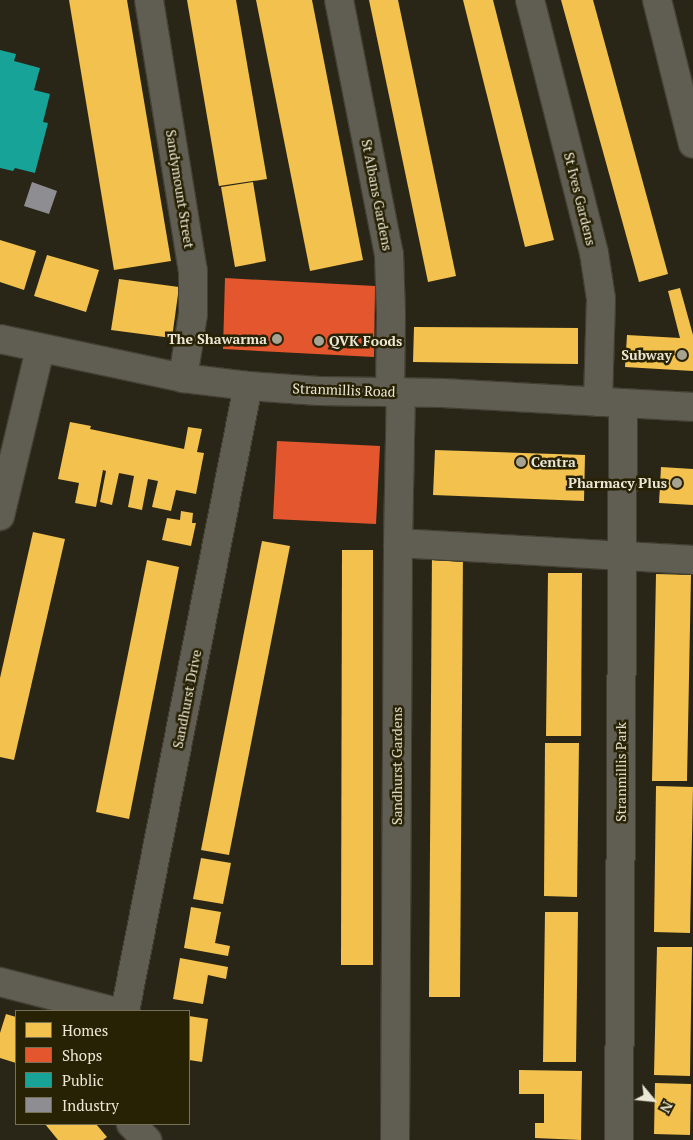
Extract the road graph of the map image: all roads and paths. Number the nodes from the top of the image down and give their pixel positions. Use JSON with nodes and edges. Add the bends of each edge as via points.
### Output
{"nodes":[{"id":1,"x":149,"y":0,"type":"edge"},
{"id":2,"x":338,"y":0,"type":"edge"},
{"id":3,"x":530,"y":0,"type":"edge"},
{"id":4,"x":657,"y":0,"type":"edge"},
{"id":5,"x":688,"y":102,"type":"edge"},
{"id":6,"x":693,"y":144,"type":"edge"},
{"id":7,"x":0,"y":338,"type":"edge"},
{"id":8,"x":40,"y":349,"type":"junction"},
{"id":9,"x":183,"y":378,"type":"junction"},
{"id":10,"x":248,"y":386,"type":"junction"},
{"id":11,"x":395,"y":392,"type":"junction"},
{"id":12,"x":611,"y":402,"type":"junction"},
{"id":13,"x":693,"y":407,"type":"edge"},
{"id":14,"x":0,"y":516,"type":"edge"},
{"id":15,"x":398,"y":543,"type":"junction"},
{"id":16,"x":622,"y":556,"type":"junction"},
{"id":17,"x":693,"y":560,"type":"edge"},
{"id":18,"x":0,"y":982,"type":"edge"},
{"id":19,"x":109,"y":1010,"type":"edge"},
{"id":20,"x":125,"y":1010,"type":"edge"},
{"id":21,"x":132,"y":1125,"type":"edge"},
{"id":22,"x":148,"y":1140,"type":"edge"},
{"id":23,"x":395,"y":1140,"type":"edge"},
{"id":24,"x":619,"y":1140,"type":"edge"}],
"edges":[{"from":1,"to":9,"type":"street","name":"Sandymount Street","via":[[194,272],[193,314]]},
{"from":2,"to":11,"type":"street","name":"St Albans Gardens","via":[[389,254]]},
{"from":3,"to":12,"type":"street","name":"St Ives Gardens","via":[[594,253]]},
{"from":4,"to":5,"type":"street"},
{"from":5,"to":6,"type":"street"},
{"from":7,"to":8,"type":"street","name":"Stranmillis Road"},
{"from":8,"to":9,"type":"street","name":"Stranmillis Road"},
{"from":8,"to":14,"type":"street"},
{"from":9,"to":10,"type":"street","name":"Stranmillis Road"},
{"from":10,"to":11,"type":"street","name":"Stranmillis Road"},
{"from":10,"to":20,"type":"street","name":"Sandhurst Drive"},
{"from":11,"to":12,"type":"street","name":"Stranmillis Road"},
{"from":11,"to":15,"type":"street","name":"Sandhurst Gardens"},
{"from":12,"to":13,"type":"street","name":"Stranmillis Road"},
{"from":12,"to":16,"type":"street","name":"Stranmillis Park"},
{"from":15,"to":16,"type":"street"},
{"from":15,"to":23,"type":"street","name":"Sandhurst Gardens"},
{"from":16,"to":17,"type":"street"},
{"from":16,"to":24,"type":"street","name":"Stranmillis Park"},
{"from":18,"to":19,"type":"street"},
{"from":21,"to":22,"type":"street"}]}
